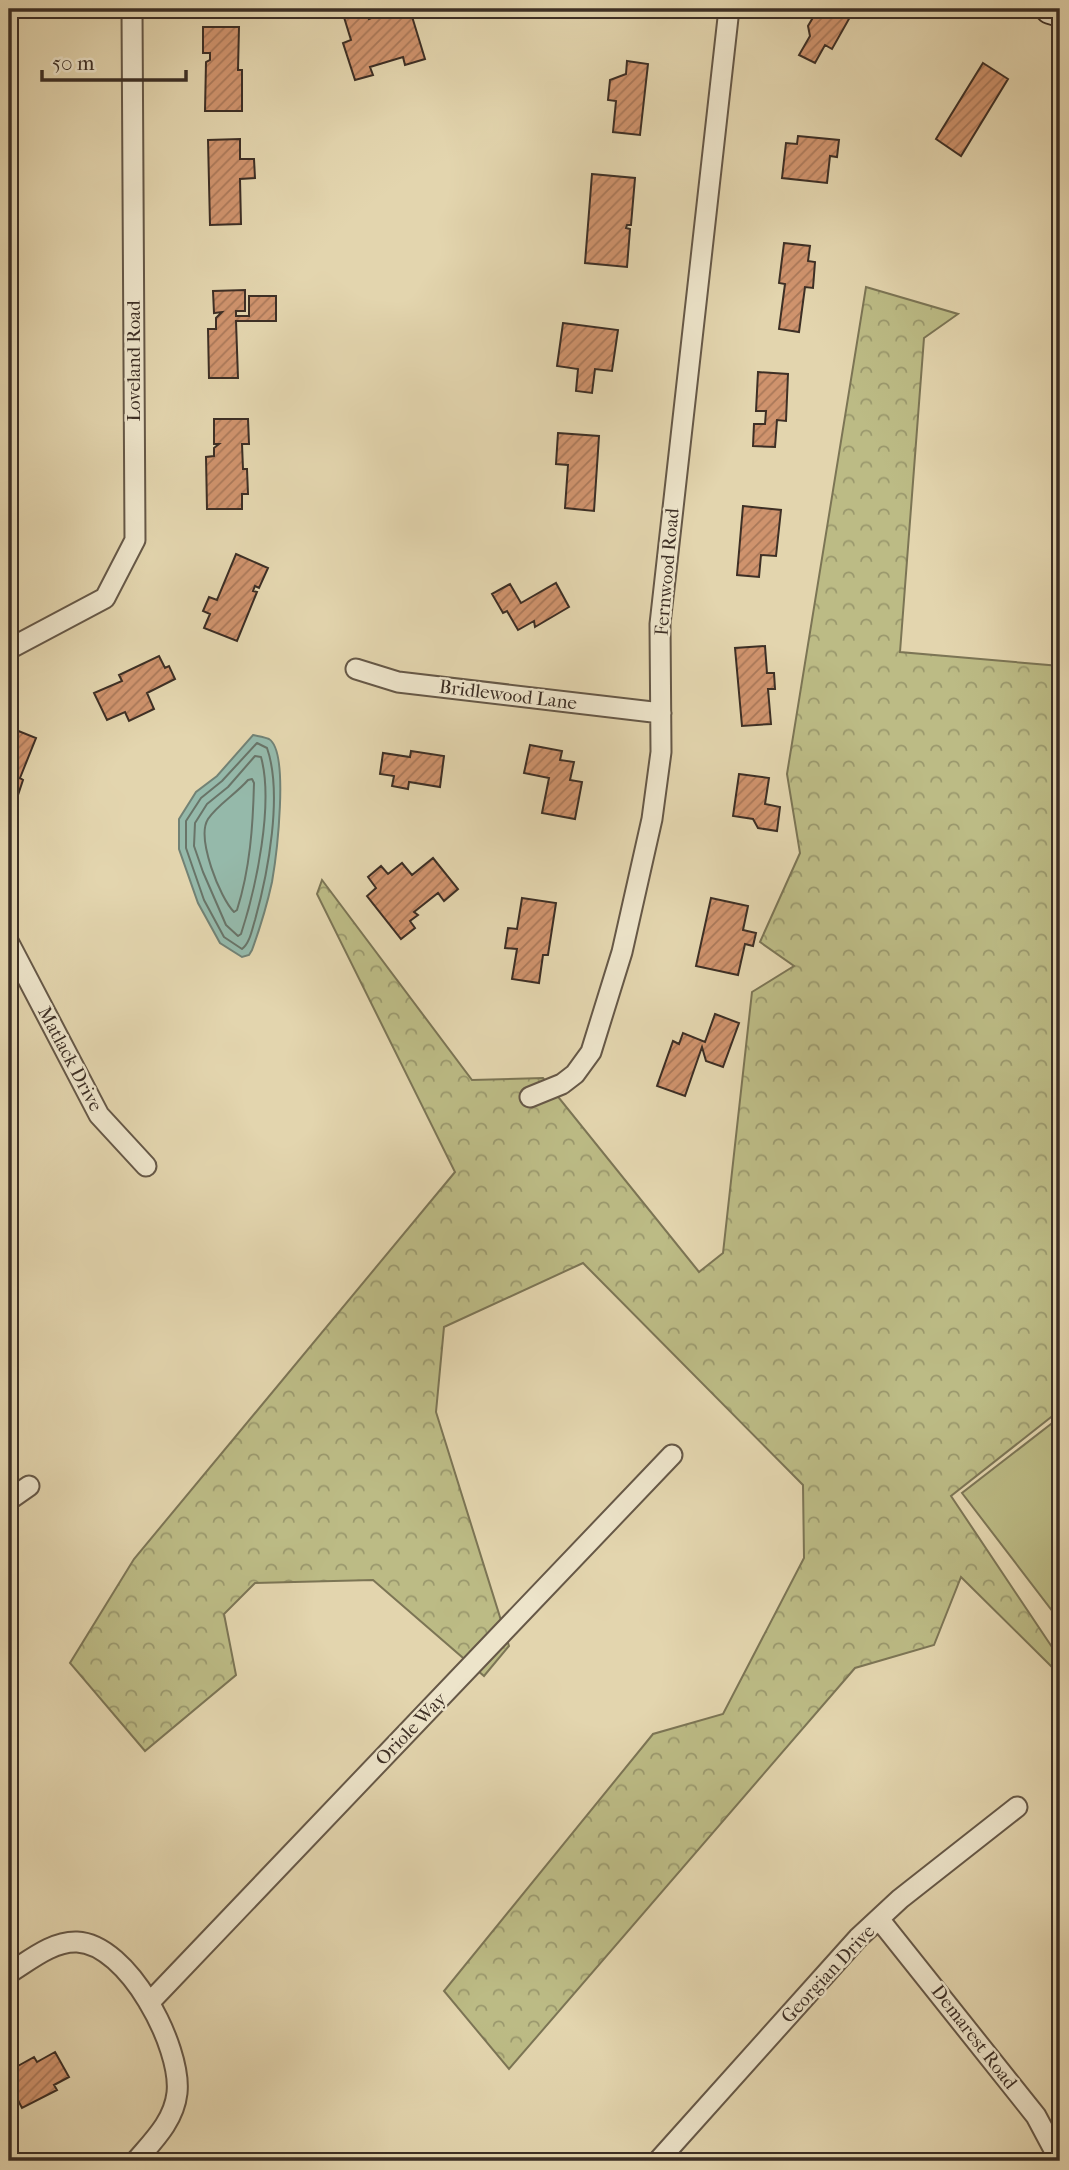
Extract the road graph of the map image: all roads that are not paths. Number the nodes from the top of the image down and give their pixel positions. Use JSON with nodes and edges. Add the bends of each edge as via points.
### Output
{"nodes":[{"id":1,"x":132,"y":9,"type":"edge"},
{"id":2,"x":729,"y":9,"type":"edge"},
{"id":3,"x":1050,"y":9,"type":"edge"},
{"id":4,"x":1060,"y":12,"type":"edge"},
{"id":5,"x":9,"y":649,"type":"edge"},
{"id":6,"x":356,"y":669,"type":"dead end"},
{"id":7,"x":661,"y":713,"type":"junction"},
{"id":8,"x":9,"y":943,"type":"edge"},
{"id":9,"x":530,"y":1097,"type":"dead end"},
{"id":10,"x":146,"y":1166,"type":"dead end"},
{"id":11,"x":672,"y":1455,"type":"dead end"},
{"id":12,"x":29,"y":1486,"type":"dead end"},
{"id":13,"x":9,"y":1500,"type":"edge"},
{"id":14,"x":1017,"y":1807,"type":"dead end"},
{"id":15,"x":879,"y":1919,"type":"junction"},
{"id":16,"x":9,"y":1973,"type":"edge"},
{"id":17,"x":149,"y":2003,"type":"junction"},
{"id":18,"x":136,"y":2161,"type":"edge"},
{"id":19,"x":658,"y":2161,"type":"edge"},
{"id":20,"x":1060,"y":2161,"type":"edge"}],
"edges":[{"from":1,"to":5,"type":"street","name":"Loveland Road","via":[[135,540],[105,598]]},
{"from":2,"to":7,"type":"street","name":"Fernwood Road","via":[[660,625]]},
{"from":3,"to":4,"type":"main road"},
{"from":6,"to":7,"type":"street","name":"Bridlewood Lane","via":[[398,682]]},
{"from":7,"to":9,"type":"street","name":"Fernwood Road","via":[[662,752],[652,819],[599,1030],[591,1052],[575,1074]]},
{"from":8,"to":10,"type":"street","name":"Matlack Drive","via":[[99,1115]]},
{"from":11,"to":17,"type":"street","name":"Oriole Way"},
{"from":12,"to":13,"type":"street"},
{"from":14,"to":15,"type":"street","name":"Georgian Drive"},
{"from":15,"to":19,"type":"street","name":"Georgian Drive"},
{"from":15,"to":20,"type":"street","name":"Demarest Road","via":[[1036,2116]]},
{"from":16,"to":17,"type":"street","via":[[55,1945],[77,1942],[97,1947],[131,1973]]},
{"from":17,"to":18,"type":"street","via":[[168,2040],[176,2066],[177,2093],[170,2118]]}]}
